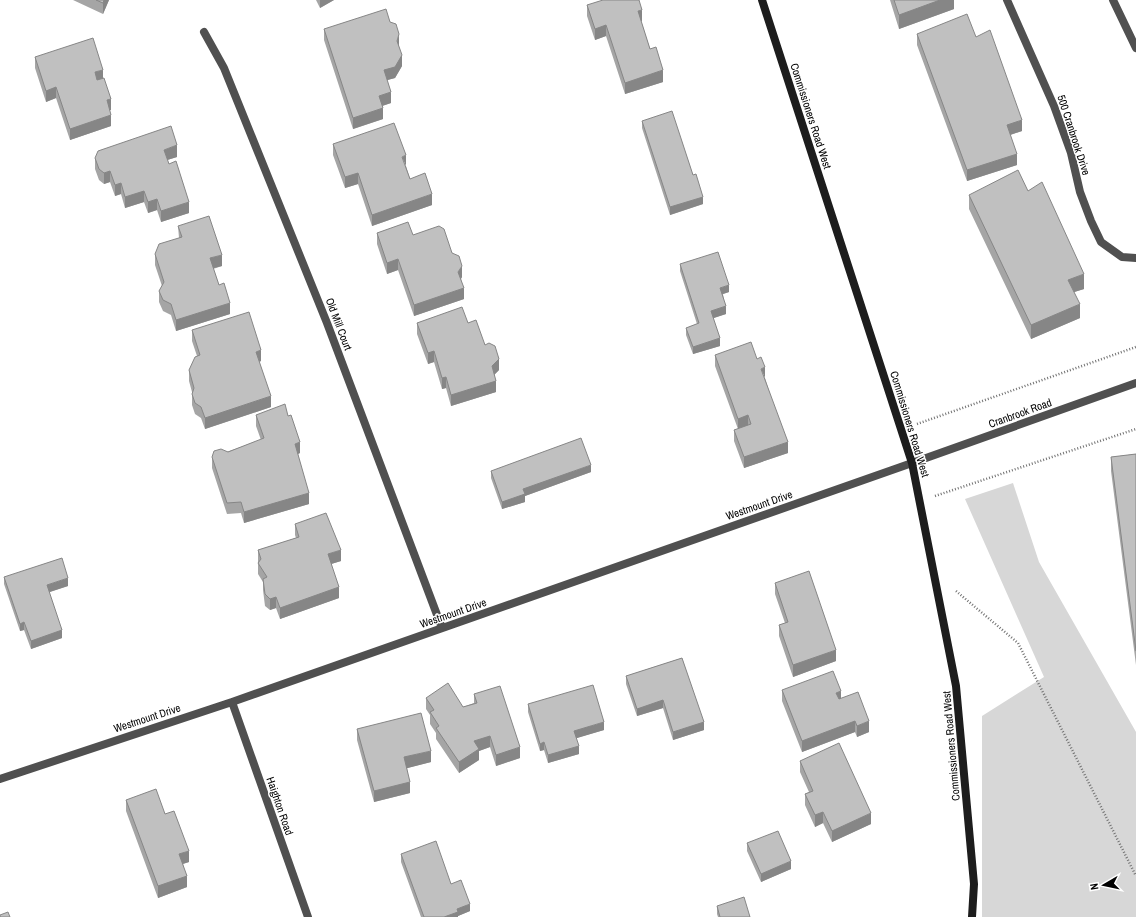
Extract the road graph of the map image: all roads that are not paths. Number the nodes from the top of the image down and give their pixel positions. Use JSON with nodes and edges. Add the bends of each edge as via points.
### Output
{"nodes":[{"id":1,"x":762,"y":0,"type":"edge"},
{"id":2,"x":1007,"y":0,"type":"edge"},
{"id":3,"x":1113,"y":0,"type":"edge"},
{"id":4,"x":204,"y":32,"type":"dead end"},
{"id":5,"x":1136,"y":48,"type":"edge"},
{"id":6,"x":1136,"y":258,"type":"edge"},
{"id":7,"x":1136,"y":383,"type":"edge"},
{"id":8,"x":912,"y":463,"type":"junction"},
{"id":9,"x":442,"y":628,"type":"junction"},
{"id":10,"x":232,"y":702,"type":"junction"},
{"id":11,"x":0,"y":779,"type":"edge"},
{"id":12,"x":308,"y":917,"type":"edge"},
{"id":13,"x":972,"y":917,"type":"edge"}],
"edges":[{"from":1,"to":8,"type":"main road","name":"Commissioners Road West"},
{"from":2,"to":6,"type":"street","name":"500 Cranbrook Drive","via":[[1054,106],[1091,221],[1102,242],[1122,257]]},
{"from":3,"to":5,"type":"street"},
{"from":4,"to":9,"type":"street","name":"Old Mill Court","via":[[224,68],[327,323]]},
{"from":7,"to":8,"type":"street","name":"Cranbrook Road"},
{"from":8,"to":9,"type":"street","name":"Westmount Drive"},
{"from":8,"to":13,"type":"main road","name":"Commissioners Road West","via":[[956,686],[974,884]]},
{"from":9,"to":10,"type":"street","name":"Westmount Drive"},
{"from":10,"to":11,"type":"street","name":"Westmount Drive"},
{"from":10,"to":12,"type":"street","name":"Haighton Road"}]}
